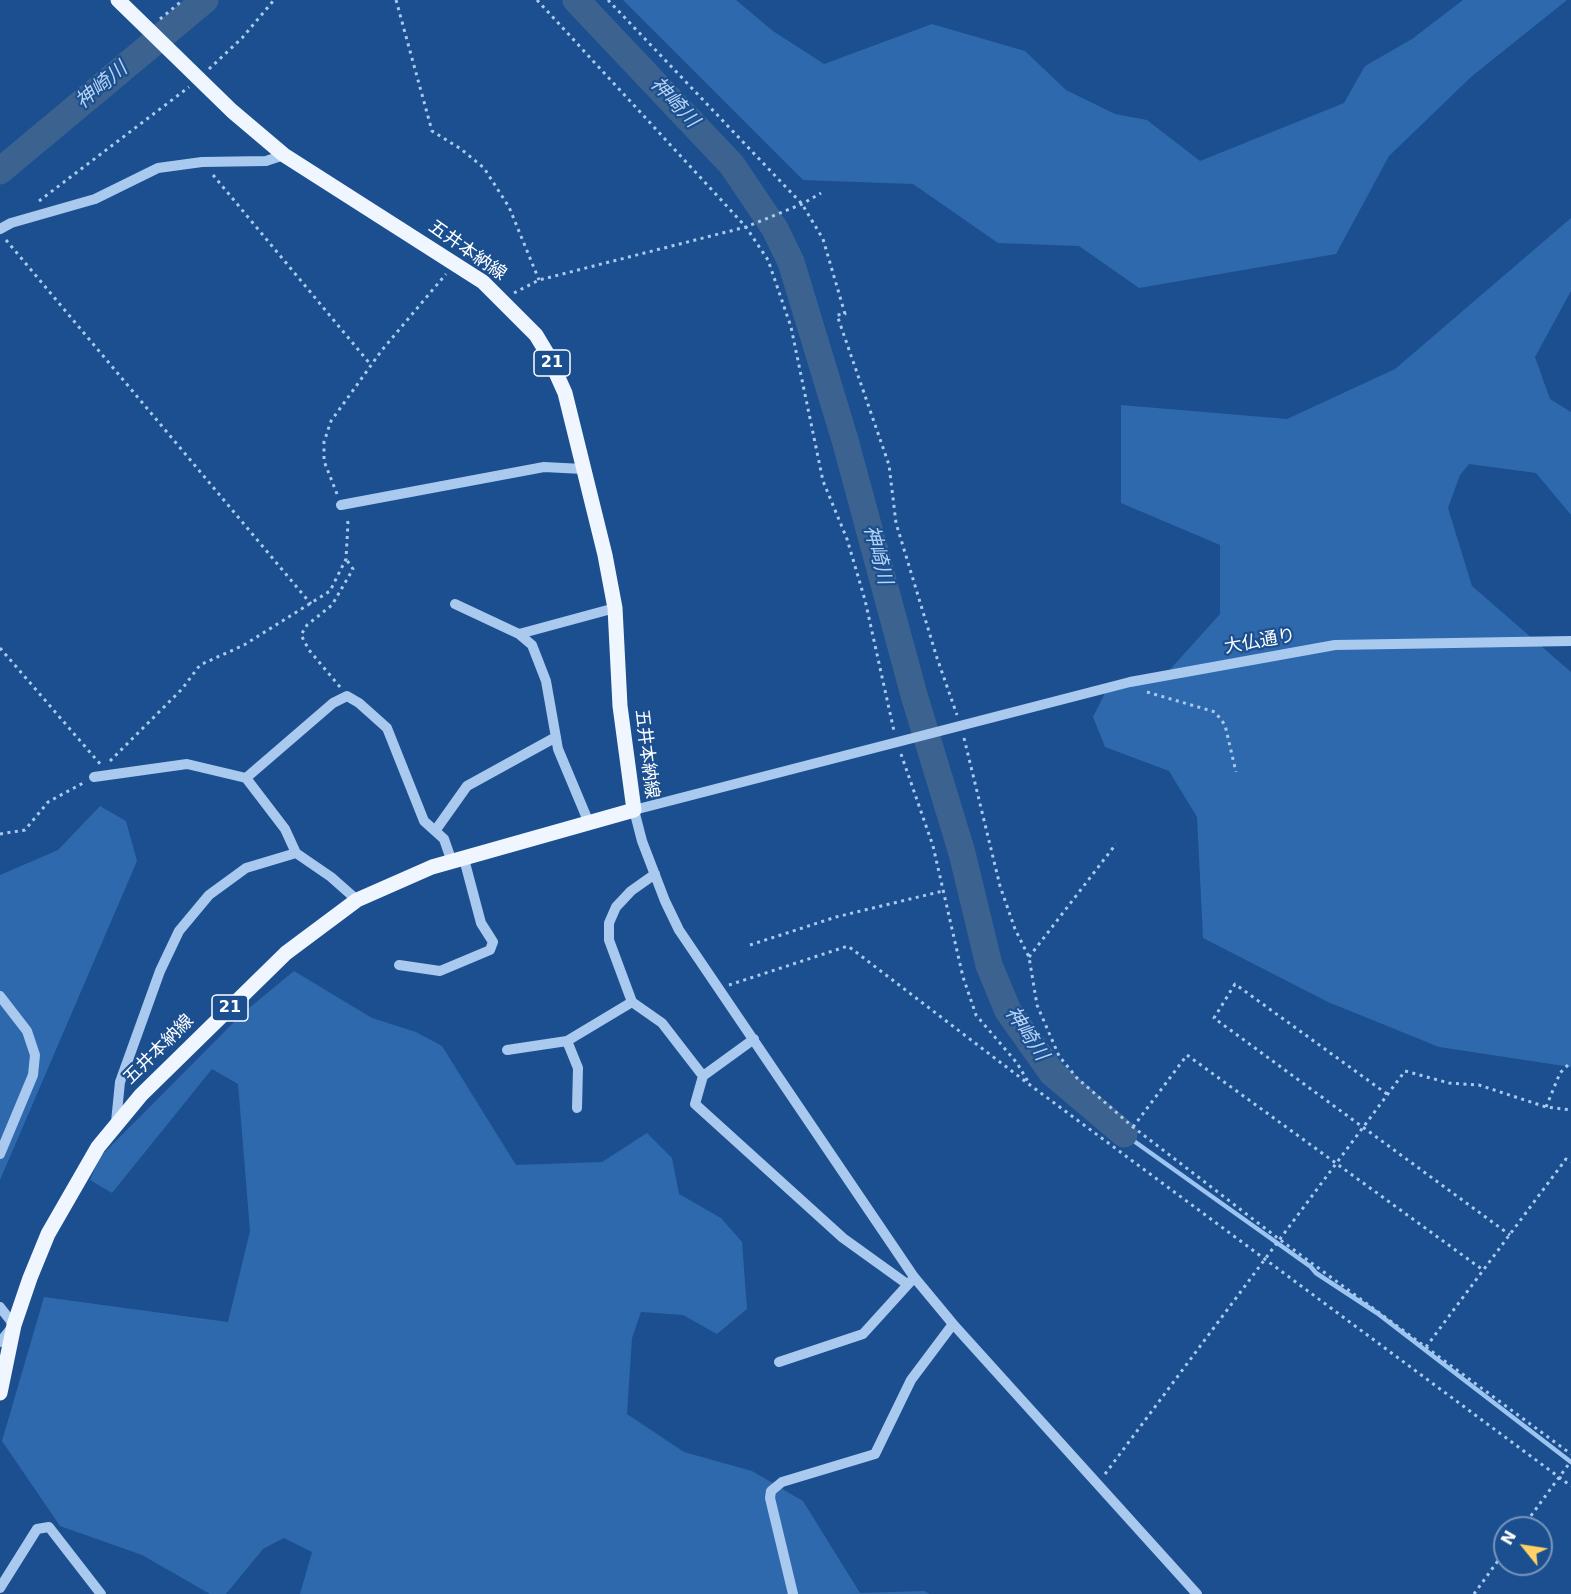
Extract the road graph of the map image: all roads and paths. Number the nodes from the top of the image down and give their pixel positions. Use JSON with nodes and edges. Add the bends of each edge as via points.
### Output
{"nodes":[{"id":1,"x":118,"y":0,"type":"edge"},
{"id":2,"x":183,"y":0,"type":"edge"},
{"id":3,"x":274,"y":0,"type":"edge"},
{"id":4,"x":396,"y":0,"type":"edge"},
{"id":5,"x":537,"y":0,"type":"edge"},
{"id":6,"x":608,"y":0,"type":"edge"},
{"id":7,"x":147,"y":30,"type":"junction"},
{"id":8,"x":199,"y":79,"type":"junction"},
{"id":9,"x":284,"y":155,"type":"junction"},
{"id":10,"x":202,"y":162,"type":"junction"},
{"id":11,"x":820,"y":193,"type":"dead end"},
{"id":12,"x":39,"y":201,"type":"dead end"},
{"id":13,"x":802,"y":204,"type":"junction"},
{"id":14,"x":746,"y":227,"type":"junction"},
{"id":15,"x":0,"y":231,"type":"edge"},
{"id":16,"x":456,"y":264,"type":"junction"},
{"id":17,"x":539,"y":280,"type":"junction"},
{"id":18,"x":503,"y":301,"type":"junction"},
{"id":19,"x":371,"y":365,"type":"junction"},
{"id":20,"x":584,"y":470,"type":"junction"},
{"id":21,"x":341,"y":506,"type":"junction"},
{"id":22,"x":346,"y":559,"type":"junction"},
{"id":23,"x":311,"y":604,"type":"junction"},
{"id":24,"x":455,"y":604,"type":"dead end"},
{"id":25,"x":615,"y":608,"type":"junction"},
{"id":26,"x":519,"y":634,"type":"junction"},
{"id":27,"x":1571,"y":641,"type":"edge"},
{"id":28,"x":0,"y":648,"type":"edge"},
{"id":29,"x":1130,"y":682,"type":"junction"},
{"id":30,"x":347,"y":696,"type":"junction"},
{"id":31,"x":961,"y":724,"type":"junction"},
{"id":32,"x":556,"y":737,"type":"junction"},
{"id":33,"x":896,"y":741,"type":"junction"},
{"id":34,"x":104,"y":768,"type":"junction"},
{"id":35,"x":1236,"y":772,"type":"dead end"},
{"id":36,"x":94,"y":777,"type":"junction"},
{"id":37,"x":246,"y":778,"type":"junction"},
{"id":38,"x":634,"y":810,"type":"junction"},
{"id":39,"x":589,"y":823,"type":"junction"},
{"id":40,"x":435,"y":831,"type":"junction"},
{"id":41,"x":0,"y":834,"type":"edge"},
{"id":42,"x":1116,"y":844,"type":"dead end"},
{"id":43,"x":297,"y":853,"type":"junction"},
{"id":44,"x":458,"y":860,"type":"junction"},
{"id":45,"x":655,"y":874,"type":"junction"},
{"id":46,"x":943,"y":891,"type":"junction"},
{"id":47,"x":357,"y":900,"type":"junction"},
{"id":48,"x":750,"y":945,"type":"dead end"},
{"id":49,"x":1029,"y":957,"type":"junction"},
{"id":50,"x":399,"y":965,"type":"dead end"},
{"id":51,"x":717,"y":988,"type":"junction"},
{"id":52,"x":0,"y":996,"type":"edge"},
{"id":53,"x":632,"y":1002,"type":"junction"},
{"id":54,"x":754,"y":1040,"type":"junction"},
{"id":55,"x":567,"y":1041,"type":"junction"},
{"id":56,"x":507,"y":1050,"type":"dead end"},
{"id":57,"x":1571,"y":1062,"type":"edge"},
{"id":58,"x":703,"y":1076,"type":"junction"},
{"id":59,"x":1030,"y":1085,"type":"junction"},
{"id":60,"x":1388,"y":1094,"type":"junction"},
{"id":61,"x":1546,"y":1107,"type":"junction"},
{"id":62,"x":578,"y":1108,"type":"dead end"},
{"id":63,"x":1571,"y":1110,"type":"edge"},
{"id":64,"x":116,"y":1122,"type":"junction"},
{"id":65,"x":1133,"y":1127,"type":"junction"},
{"id":66,"x":1363,"y":1128,"type":"junction"},
{"id":67,"x":0,"y":1154,"type":"edge"},
{"id":68,"x":1571,"y":1162,"type":"edge"},
{"id":69,"x":1336,"y":1163,"type":"junction"},
{"id":70,"x":1510,"y":1235,"type":"junction"},
{"id":71,"x":1279,"y":1239,"type":"junction"},
{"id":72,"x":1264,"y":1259,"type":"junction"},
{"id":73,"x":1483,"y":1270,"type":"junction"},
{"id":74,"x":910,"y":1281,"type":"junction"},
{"id":75,"x":0,"y":1307,"type":"edge"},
{"id":76,"x":953,"y":1324,"type":"junction"},
{"id":77,"x":14,"y":1325,"type":"junction"},
{"id":78,"x":0,"y":1342,"type":"edge"},
{"id":79,"x":1426,"y":1347,"type":"junction"},
{"id":80,"x":778,"y":1362,"type":"dead end"},
{"id":81,"x":0,"y":1393,"type":"edge"},
{"id":82,"x":1571,"y":1454,"type":"edge"},
{"id":83,"x":1571,"y":1461,"type":"edge"},
{"id":84,"x":1559,"y":1477,"type":"junction"},
{"id":85,"x":1098,"y":1483,"type":"junction"},
{"id":86,"x":1571,"y":1486,"type":"edge"},
{"id":87,"x":1531,"y":1516,"type":"edge"},
{"id":88,"x":1493,"y":1568,"type":"edge"},
{"id":89,"x":0,"y":1588,"type":"edge"},
{"id":90,"x":101,"y":1594,"type":"edge"},
{"id":91,"x":793,"y":1594,"type":"edge"},
{"id":92,"x":1197,"y":1594,"type":"edge"},
{"id":93,"x":1474,"y":1594,"type":"edge"}],
"edges":[{"from":1,"to":7,"type":"main road","name":"五井本納線","number":"21"},
{"from":2,"to":7,"type":"path"},
{"from":3,"to":8,"type":"path"},
{"from":4,"to":17,"type":"path","via":[[432,131],[484,168],[508,207]]},
{"from":5,"to":14,"type":"path"},
{"from":6,"to":13,"type":"path"},
{"from":7,"to":8,"type":"main road","name":"五井本納線","number":"21"},
{"from":8,"to":9,"type":"main road","name":"五井本納線","number":"21"},
{"from":8,"to":12,"type":"path"},
{"from":9,"to":10,"type":"street","via":[[266,161]]},
{"from":9,"to":16,"type":"main road","name":"五井本納線","number":"21"},
{"from":10,"to":15,"type":"street","via":[[158,168],[95,199],[11,223]]},
{"from":10,"to":19,"type":"path"},
{"from":11,"to":13,"type":"path"},
{"from":13,"to":14,"type":"path"},
{"from":13,"to":31,"type":"path","via":[[823,239],[844,314],[837,315],[889,465],[896,523]]},
{"from":14,"to":17,"type":"path"},
{"from":14,"to":33,"type":"path","via":[[768,260],[791,327],[822,476],[865,600]]},
{"from":15,"to":23,"type":"path"},
{"from":16,"to":18,"type":"main road","name":"五井本納線","number":"21"},
{"from":16,"to":19,"type":"path"},
{"from":17,"to":18,"type":"path"},
{"from":18,"to":20,"type":"main road","name":"五井本納線","number":"21","via":[[536,335],[549,355],[565,393]]},
{"from":19,"to":21,"type":"path","via":[[331,421],[324,442],[324,461]]},
{"from":20,"to":21,"type":"street","via":[[544,467]]},
{"from":20,"to":25,"type":"main road","name":"五井本納線","number":"21"},
{"from":21,"to":22,"type":"path","via":[[348,523]]},
{"from":22,"to":23,"type":"path","via":[[330,591]]},
{"from":22,"to":30,"type":"path","via":[[353,569],[332,605],[306,625],[301,635]]},
{"from":23,"to":34,"type":"path","via":[[244,645],[200,665],[182,689]]},
{"from":24,"to":26,"type":"street"},
{"from":25,"to":26,"type":"street"},
{"from":25,"to":38,"type":"main road","name":"五井本納線","number":"21","via":[[620,706]]},
{"from":26,"to":32,"type":"street","via":[[532,645],[546,681]]},
{"from":27,"to":29,"type":"street","name":"大仏通り","via":[[1335,645]]},
{"from":28,"to":34,"type":"path"},
{"from":29,"to":31,"type":"street","name":"大仏通り"},
{"from":29,"to":35,"type":"path","via":[[1143,691],[1215,712],[1225,724]]},
{"from":30,"to":37,"type":"street","via":[[333,703]]},
{"from":30,"to":40,"type":"street","via":[[387,728],[424,821]]},
{"from":31,"to":33,"type":"street","name":"大仏通り"},
{"from":31,"to":49,"type":"path","via":[[1000,885]]},
{"from":32,"to":39,"type":"street"},
{"from":32,"to":40,"type":"street","via":[[467,786]]},
{"from":33,"to":38,"type":"street","name":"大仏通り"},
{"from":33,"to":46,"type":"path","via":[[933,846]]},
{"from":34,"to":36,"type":"path"},
{"from":36,"to":37,"type":"street","via":[[187,764]]},
{"from":36,"to":41,"type":"path","via":[[48,802],[25,830]]},
{"from":37,"to":43,"type":"street","via":[[285,828]]},
{"from":38,"to":39,"type":"main road","name":"五井本納線","number":"21"},
{"from":38,"to":45,"type":"street"},
{"from":39,"to":44,"type":"main road","name":"五井本納線","number":"21"},
{"from":40,"to":44,"type":"street"},
{"from":42,"to":49,"type":"path"},
{"from":43,"to":47,"type":"street"},
{"from":43,"to":64,"type":"street","via":[[246,868],[228,879],[179,931],[160,971],[120,1082]]},
{"from":44,"to":47,"type":"main road","name":"五井本納線","number":"21","via":[[432,867]]},
{"from":44,"to":50,"type":"street","via":[[481,923],[493,942],[490,950],[440,971]]},
{"from":45,"to":51,"type":"street","via":[[679,930]]},
{"from":45,"to":53,"type":"street","via":[[631,891],[616,907],[609,923],[612,954]]},
{"from":46,"to":48,"type":"path","via":[[836,917]]},
{"from":46,"to":59,"type":"path","via":[[976,1015],[1017,1063]]},
{"from":47,"to":64,"type":"main road","name":"五井本納線","number":"21","via":[[286,953]]},
{"from":49,"to":65,"type":"path","via":[[1037,1005],[1059,1056],[1077,1078]]},
{"from":51,"to":54,"type":"street"},
{"from":51,"to":59,"type":"path","via":[[848,946]]},
{"from":52,"to":67,"type":"street","via":[[27,1031],[35,1055],[33,1075]]},
{"from":53,"to":55,"type":"street"},
{"from":53,"to":58,"type":"street","via":[[662,1023]]},
{"from":54,"to":58,"type":"street"},
{"from":54,"to":74,"type":"street"},
{"from":55,"to":56,"type":"street"},
{"from":55,"to":62,"type":"street","via":[[578,1068]]},
{"from":57,"to":61,"type":"path","via":[[1560,1072]]},
{"from":58,"to":74,"type":"street","via":[[695,1104],[702,1112],[843,1238]]},
{"from":59,"to":72,"type":"path"},
{"from":60,"to":61,"type":"path","via":[[1405,1071],[1449,1083],[1479,1084]]},
{"from":60,"to":66,"type":"path"},
{"from":60,"to":66,"type":"path","via":[[1235,984],[1214,1018]]},
{"from":61,"to":63,"type":"path"},
{"from":64,"to":77,"type":"main road","name":"五井本納線","number":"21","via":[[78,1178],[48,1234]]},
{"from":65,"to":69,"type":"path","via":[[1187,1055]]},
{"from":65,"to":71,"type":"path"},
{"from":66,"to":69,"type":"path"},
{"from":66,"to":70,"type":"path"},
{"from":68,"to":70,"type":"path","via":[[1566,1159]]},
{"from":69,"to":71,"type":"path"},
{"from":69,"to":73,"type":"path"},
{"from":70,"to":73,"type":"path"},
{"from":71,"to":72,"type":"path"},
{"from":71,"to":79,"type":"path"},
{"from":72,"to":84,"type":"path"},
{"from":72,"to":85,"type":"path"},
{"from":73,"to":79,"type":"path"},
{"from":74,"to":76,"type":"street"},
{"from":74,"to":80,"type":"street","via":[[863,1334]]},
{"from":75,"to":77,"type":"street"},
{"from":76,"to":85,"type":"street"},
{"from":76,"to":91,"type":"street","via":[[911,1380],[875,1454],[782,1482],[771,1491]]},
{"from":77,"to":78,"type":"street"},
{"from":77,"to":81,"type":"main road","name":"五井本納線","number":"21"},
{"from":79,"to":82,"type":"path"},
{"from":83,"to":84,"type":"path"},
{"from":84,"to":86,"type":"path"},
{"from":84,"to":87,"type":"path"},
{"from":85,"to":92,"type":"street"},
{"from":88,"to":93,"type":"path"},
{"from":89,"to":90,"type":"street","via":[[37,1529],[49,1527]]}]}
